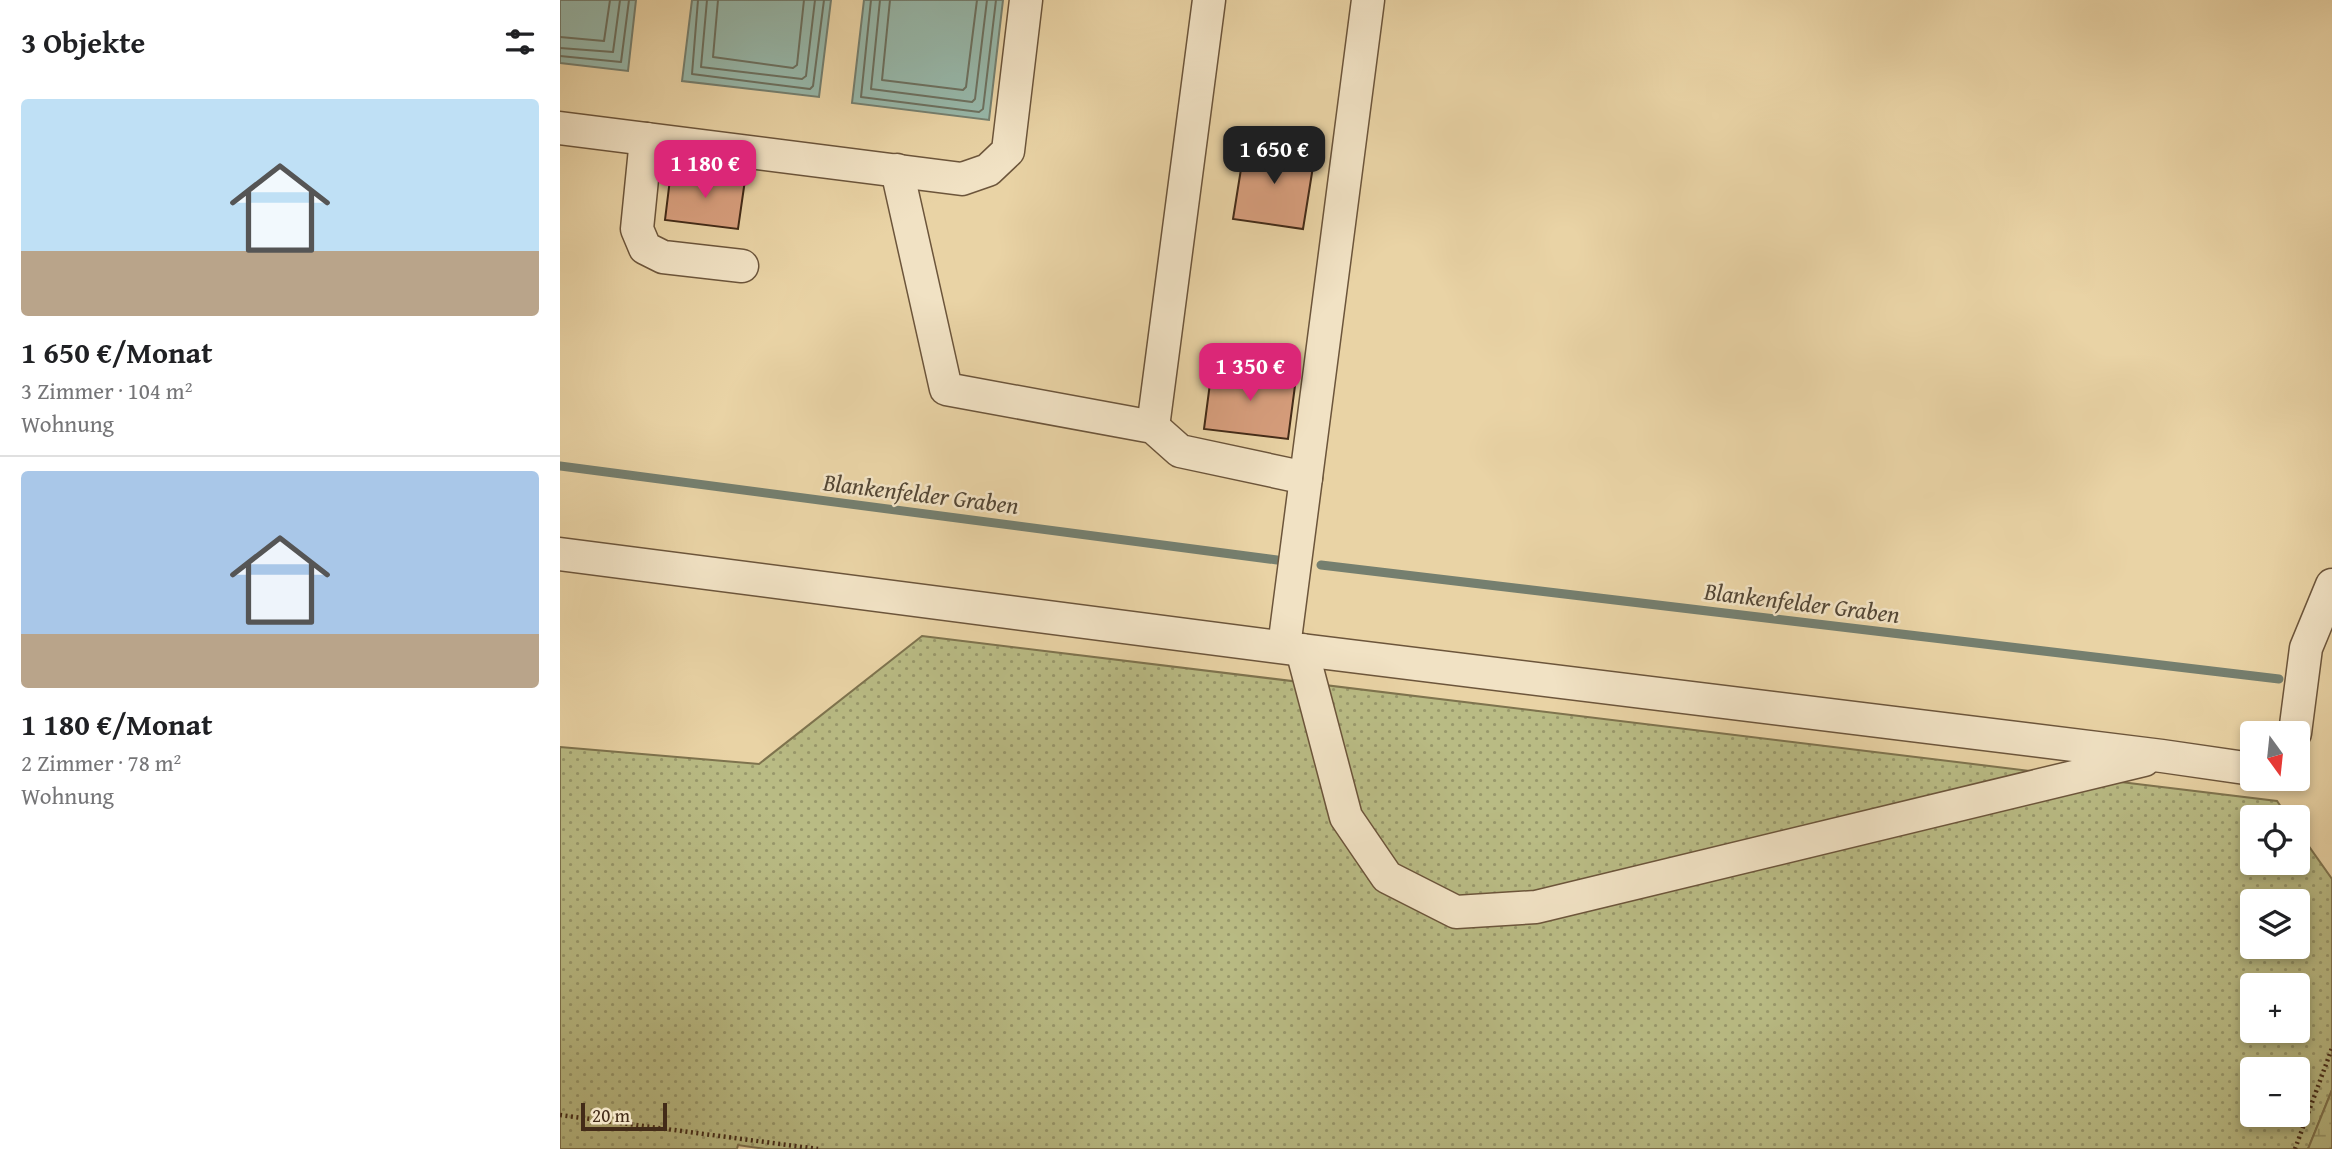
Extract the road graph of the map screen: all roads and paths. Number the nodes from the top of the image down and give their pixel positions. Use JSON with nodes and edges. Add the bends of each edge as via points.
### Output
{"nodes":[{"id":1,"x":1026,"y":0,"type":"edge"},
{"id":2,"x":1209,"y":0,"type":"edge"},
{"id":3,"x":1368,"y":0,"type":"edge"},
{"id":4,"x":560,"y":128,"type":"edge"},
{"id":5,"x":646,"y":139,"type":"junction"},
{"id":6,"x":897,"y":170,"type":"junction"},
{"id":7,"x":741,"y":265,"type":"dead end"},
{"id":8,"x":1153,"y":427,"type":"junction"},
{"id":9,"x":1306,"y":478,"type":"junction"},
{"id":10,"x":560,"y":554,"type":"edge"},
{"id":11,"x":2332,"y":584,"type":"edge"},
{"id":12,"x":1293,"y":648,"type":"junction"},
{"id":13,"x":2296,"y":721,"type":"edge"},
{"id":14,"x":2162,"y":756,"type":"junction"},
{"id":15,"x":2240,"y":767,"type":"edge"},
{"id":16,"x":2332,"y":1048,"type":"edge"},
{"id":17,"x":560,"y":1115,"type":"edge"},
{"id":18,"x":799,"y":1148,"type":"edge"},
{"id":19,"x":818,"y":1149,"type":"edge"},
{"id":20,"x":2295,"y":1149,"type":"edge"}],
"edges":[{"from":1,"to":6,"type":"lane","via":[[1008,151],[988,170],[962,179]]},
{"from":2,"to":8,"type":"lane"},
{"from":3,"to":9,"type":"lane"},
{"from":4,"to":5,"type":"lane"},
{"from":5,"to":6,"type":"lane"},
{"from":5,"to":7,"type":"lane","via":[[637,229],[645,248],[663,257]]},
{"from":6,"to":8,"type":"lane","via":[[946,388]]},
{"from":8,"to":9,"type":"lane","via":[[1180,451]]},
{"from":9,"to":12,"type":"lane"},
{"from":10,"to":12,"type":"lane"},
{"from":11,"to":13,"type":"lane","via":[[2306,648]]},
{"from":12,"to":14,"type":"lane"},
{"from":12,"to":14,"type":"lane","via":[[1346,817],[1387,877],[1456,912],[1536,906]]},
{"from":14,"to":15,"type":"lane"},
{"from":16,"to":20,"type":"path"},
{"from":17,"to":18,"type":"path"},
{"from":18,"to":19,"type":"path"}]}
